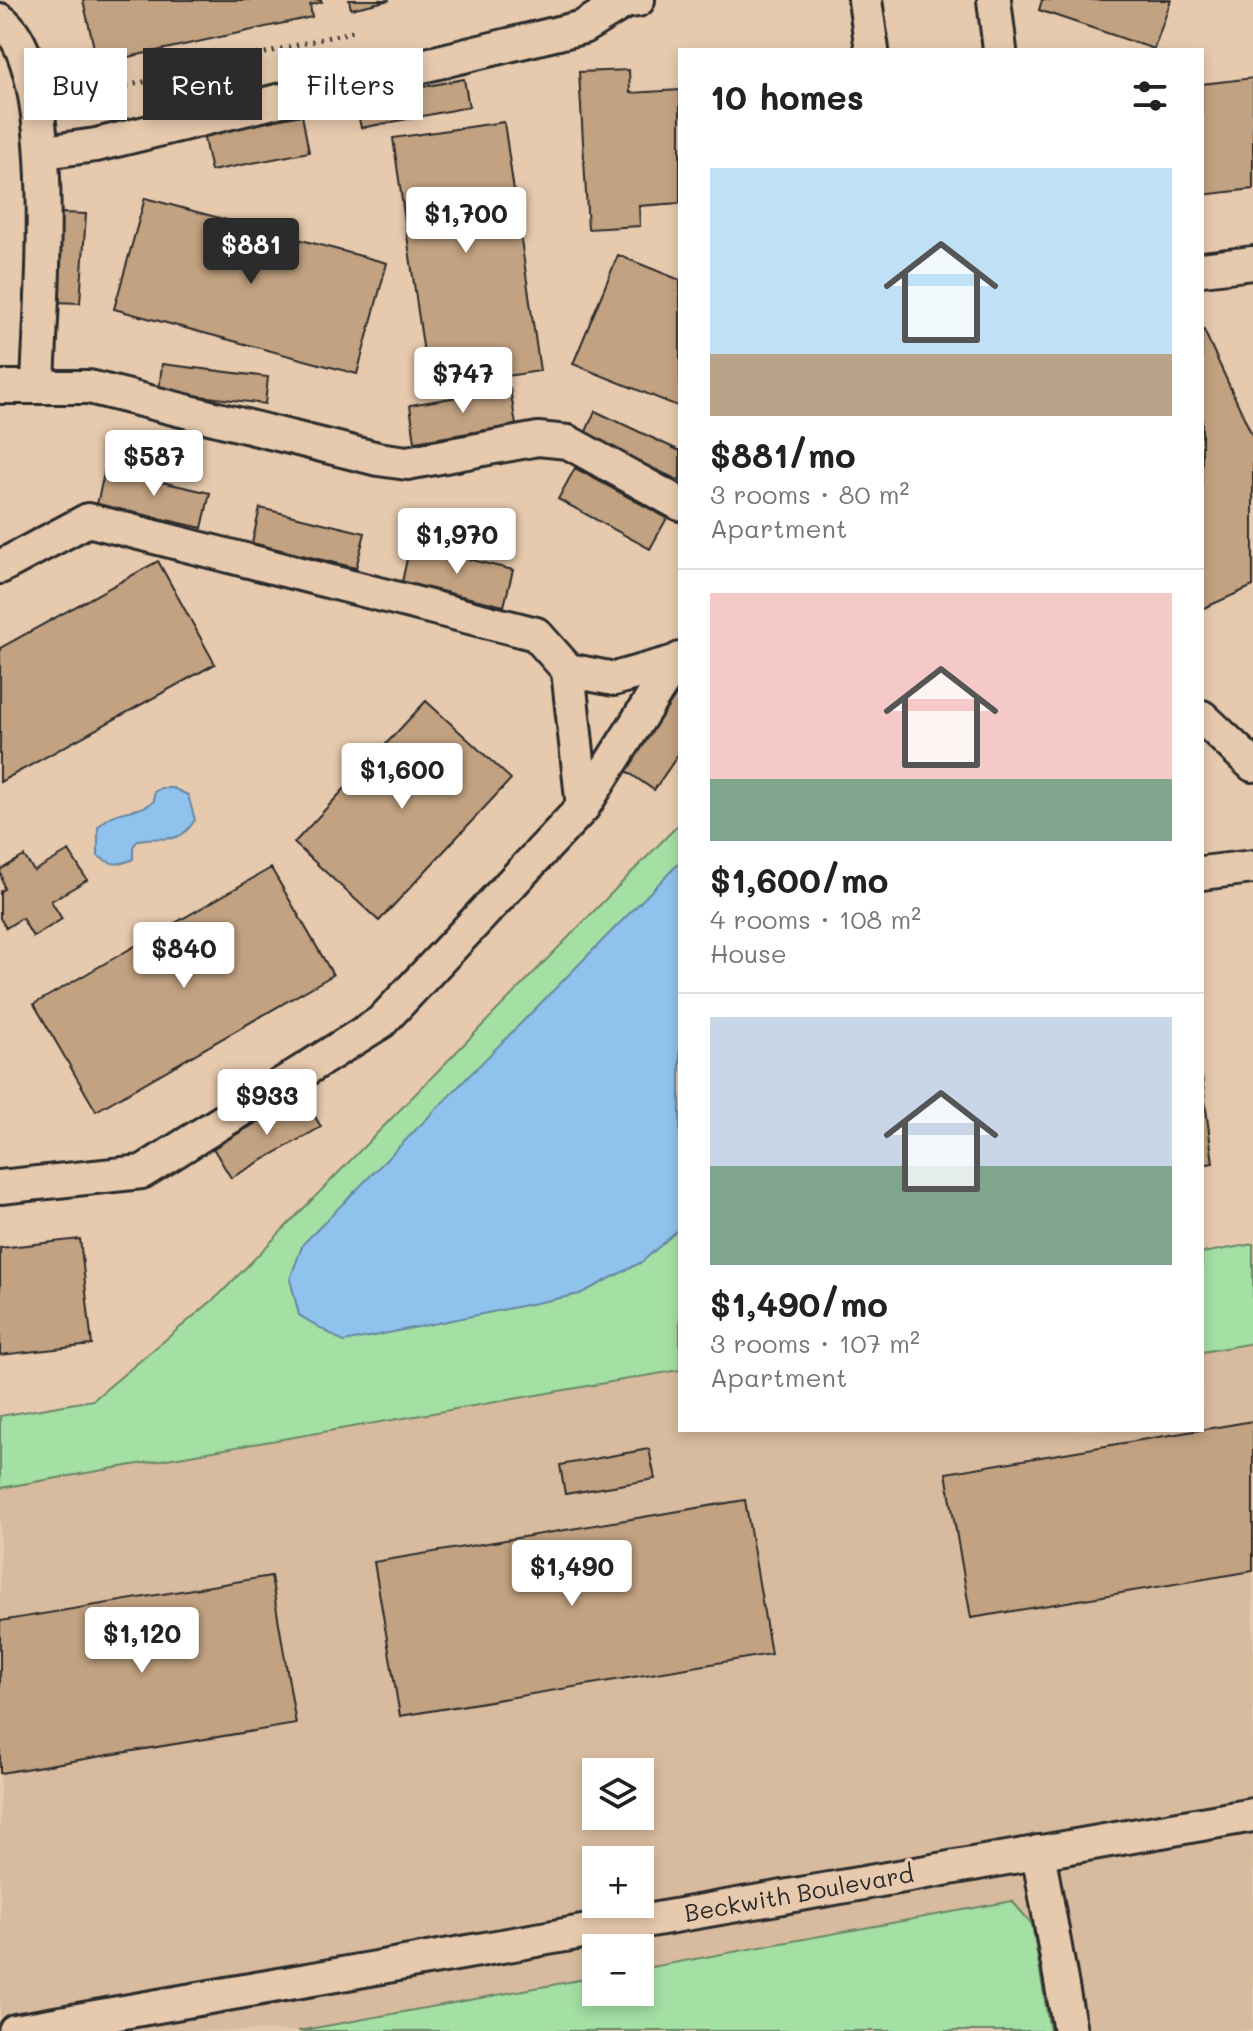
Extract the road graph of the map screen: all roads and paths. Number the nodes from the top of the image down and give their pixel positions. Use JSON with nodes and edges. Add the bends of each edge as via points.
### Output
{"nodes":[{"id":1,"x":865,"y":0,"type":"edge"},
{"id":2,"x":994,"y":0,"type":"edge"},
{"id":3,"x":629,"y":1,"type":"edge"},
{"id":4,"x":0,"y":20,"type":"edge"},
{"id":5,"x":358,"y":30,"type":"dead end"},
{"id":6,"x":872,"y":48,"type":"edge"},
{"id":7,"x":1000,"y":48,"type":"edge"},
{"id":8,"x":262,"y":54,"type":"edge"},
{"id":9,"x":185,"y":120,"type":"edge"},
{"id":10,"x":186,"y":123,"type":"junction"},
{"id":11,"x":44,"y":152,"type":"junction"},
{"id":12,"x":1253,"y":263,"type":"edge"},
{"id":13,"x":1204,"y":269,"type":"edge"},
{"id":14,"x":38,"y":385,"type":"junction"},
{"id":15,"x":0,"y":387,"type":"edge"},
{"id":16,"x":678,"y":503,"type":"edge"},
{"id":17,"x":0,"y":567,"type":"edge"},
{"id":18,"x":677,"y":661,"type":"edge"},
{"id":19,"x":568,"y":670,"type":"junction"},
{"id":20,"x":1204,"y":719,"type":"edge"},
{"id":21,"x":1253,"y":765,"type":"edge"},
{"id":22,"x":583,"y":807,"type":"junction"},
{"id":23,"x":1253,"y":867,"type":"edge"},
{"id":24,"x":1204,"y":873,"type":"edge"},
{"id":25,"x":0,"y":1187,"type":"edge"},
{"id":26,"x":1253,"y":1815,"type":"edge"},
{"id":27,"x":1038,"y":1852,"type":"junction"},
{"id":28,"x":142,"y":2020,"type":"edge"},
{"id":29,"x":15,"y":2031,"type":"edge"},
{"id":30,"x":1070,"y":2031,"type":"edge"}],
"edges":[{"from":1,"to":6,"type":"street"},
{"from":2,"to":7,"type":"street"},
{"from":3,"to":10,"type":"street","via":[[583,27]]},
{"from":4,"to":11,"type":"street","via":[[26,55]]},
{"from":5,"to":8,"type":"path"},
{"from":9,"to":10,"type":"path"},
{"from":10,"to":11,"type":"street"},
{"from":11,"to":14,"type":"street"},
{"from":12,"to":13,"type":"street"},
{"from":14,"to":15,"type":"street"},
{"from":14,"to":16,"type":"street","via":[[89,387],[407,463],[538,439],[568,442]]},
{"from":17,"to":19,"type":"street","via":[[88,520],[536,634]]},
{"from":18,"to":19,"type":"street","via":[[614,679]]},
{"from":18,"to":22,"type":"street"},
{"from":19,"to":22,"type":"street"},
{"from":20,"to":21,"type":"street"},
{"from":22,"to":25,"type":"street","via":[[381,1022],[142,1172]]},
{"from":23,"to":24,"type":"street"},
{"from":26,"to":27,"type":"street","name":"Beckwith Boulevard"},
{"from":27,"to":28,"type":"street","name":"Beckwith Boulevard"},
{"from":27,"to":30,"type":"street"},
{"from":28,"to":29,"type":"street","name":"Beckwith Boulevard"}]}
